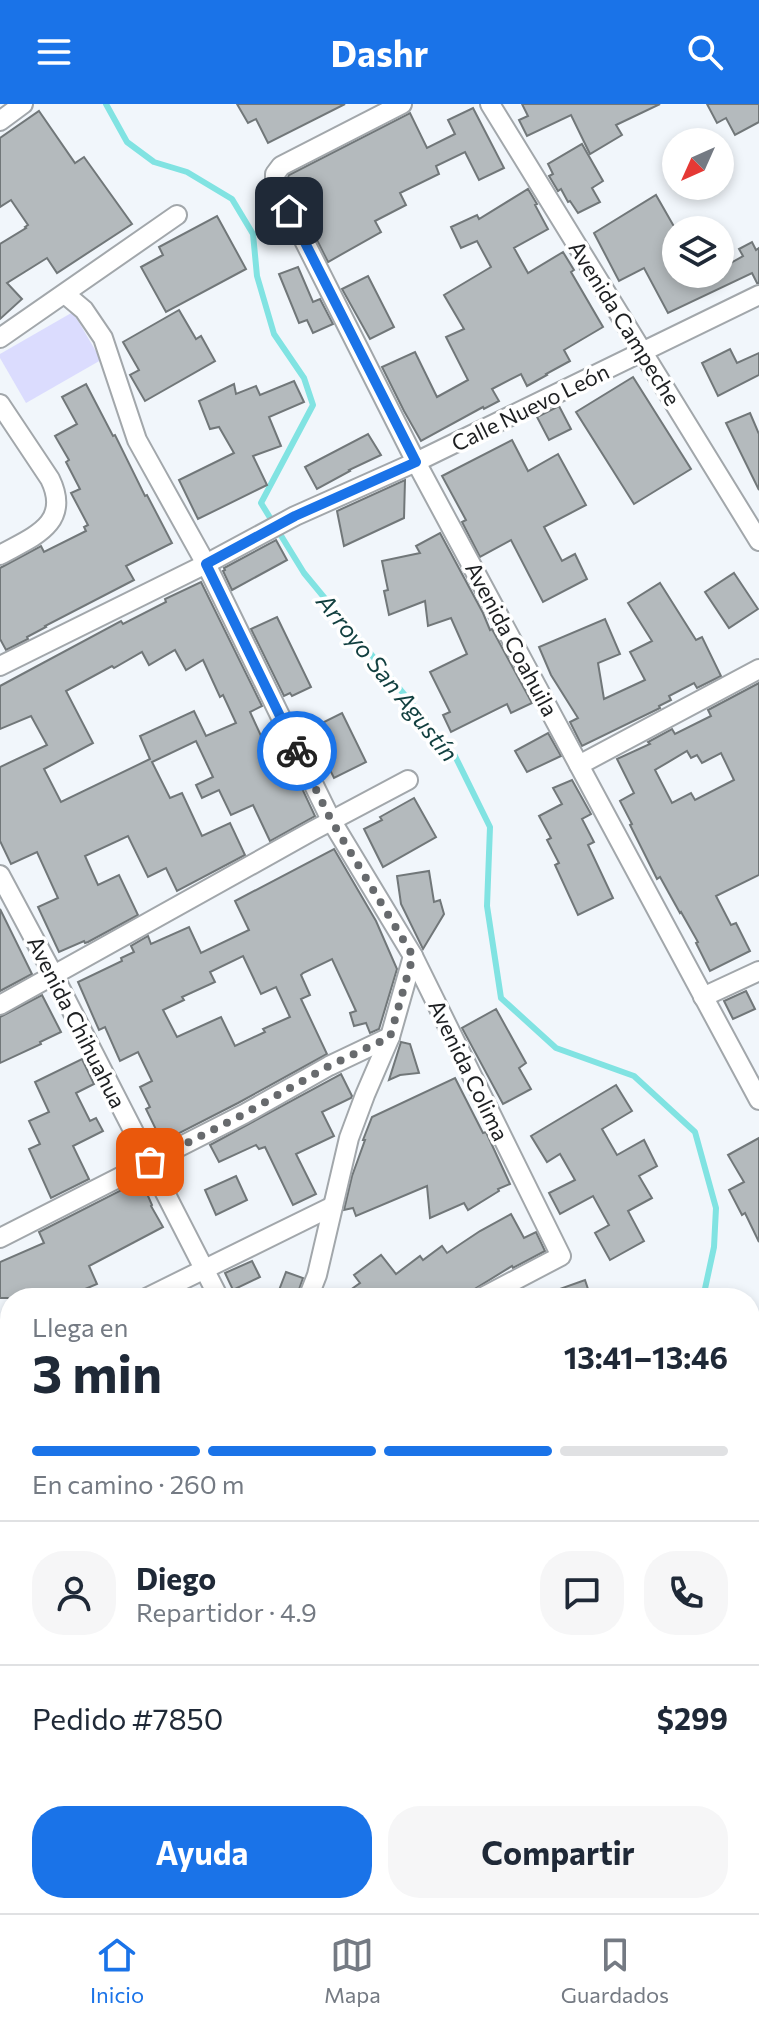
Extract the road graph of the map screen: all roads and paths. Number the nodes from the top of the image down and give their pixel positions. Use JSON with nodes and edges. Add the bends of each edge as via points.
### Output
{"nodes":[{"id":1,"x":23,"y":104,"type":"edge"},
{"id":2,"x":402,"y":104,"type":"edge"},
{"id":3,"x":490,"y":104,"type":"edge"},
{"id":4,"x":0,"y":121,"type":"edge"},
{"id":5,"x":177,"y":215,"type":"dead end"},
{"id":6,"x":65,"y":294,"type":"junction"},
{"id":7,"x":759,"y":295,"type":"edge"},
{"id":8,"x":0,"y":338,"type":"edge"},
{"id":9,"x":643,"y":352,"type":"junction"},
{"id":10,"x":0,"y":404,"type":"edge"},
{"id":11,"x":416,"y":462,"type":"junction"},
{"id":12,"x":759,"y":541,"type":"edge"},
{"id":13,"x":0,"y":555,"type":"edge"},
{"id":14,"x":206,"y":564,"type":"junction"},
{"id":15,"x":1,"y":663,"type":"edge"},
{"id":16,"x":759,"y":669,"type":"edge"},
{"id":17,"x":579,"y":765,"type":"junction"},
{"id":18,"x":408,"y":780,"type":"dead end"},
{"id":19,"x":331,"y":820,"type":"junction"},
{"id":20,"x":0,"y":875,"type":"edge"},
{"id":21,"x":413,"y":956,"type":"junction"},
{"id":22,"x":759,"y":971,"type":"edge"},
{"id":23,"x":54,"y":976,"type":"junction"},
{"id":24,"x":703,"y":997,"type":"junction"},
{"id":25,"x":0,"y":1005,"type":"edge"},
{"id":26,"x":390,"y":1037,"type":"junction"},
{"id":27,"x":759,"y":1100,"type":"edge"},
{"id":28,"x":150,"y":1162,"type":"junction"},
{"id":29,"x":333,"y":1206,"type":"junction"},
{"id":30,"x":0,"y":1238,"type":"edge"},
{"id":31,"x":205,"y":1270,"type":"junction"},
{"id":32,"x":167,"y":1288,"type":"edge"},
{"id":33,"x":214,"y":1288,"type":"edge"},
{"id":34,"x":312,"y":1288,"type":"edge"},
{"id":35,"x":500,"y":1288,"type":"edge"}],
"edges":[{"from":1,"to":4,"type":"street"},
{"from":2,"to":11,"type":"street","name":"Avenida Coahuila","via":[[281,166],[275,183]]},
{"from":3,"to":9,"type":"street","name":"Avenida Campeche"},
{"from":5,"to":6,"type":"street"},
{"from":6,"to":8,"type":"street"},
{"from":6,"to":14,"type":"street","name":"Avenida Colima","via":[[103,338],[137,440]]},
{"from":7,"to":9,"type":"street","name":"Calle Nuevo León"},
{"from":9,"to":11,"type":"street","name":"Calle Nuevo León"},
{"from":9,"to":12,"type":"street","name":"Avenida Campeche"},
{"from":10,"to":13,"type":"street","via":[[50,479],[57,501],[56,513],[42,531]]},
{"from":11,"to":14,"type":"street","name":"Calle Nuevo León","via":[[295,516]]},
{"from":11,"to":17,"type":"street","name":"Avenida Coahuila"},
{"from":14,"to":15,"type":"street","name":"Calle Nuevo León"},
{"from":14,"to":19,"type":"street","name":"Avenida Colima"},
{"from":16,"to":17,"type":"street"},
{"from":17,"to":24,"type":"street","name":"Avenida Coahuila"},
{"from":18,"to":19,"type":"street"},
{"from":19,"to":21,"type":"street","name":"Avenida Colima"},
{"from":19,"to":23,"type":"street"},
{"from":20,"to":23,"type":"street","name":"Avenida Chihuahua"},
{"from":21,"to":26,"type":"street"},
{"from":21,"to":35,"type":"street","name":"Avenida Colima","via":[[561,1256]]},
{"from":22,"to":24,"type":"street"},
{"from":23,"to":25,"type":"street"},
{"from":23,"to":28,"type":"street","name":"Avenida Chihuahua"},
{"from":24,"to":27,"type":"street","name":"Avenida Coahuila"},
{"from":26,"to":28,"type":"street"},
{"from":26,"to":29,"type":"street","via":[[349,1138]]},
{"from":28,"to":30,"type":"street"},
{"from":28,"to":31,"type":"street","name":"Avenida Chihuahua"},
{"from":29,"to":31,"type":"street"},
{"from":29,"to":34,"type":"street"},
{"from":31,"to":32,"type":"street"},
{"from":31,"to":33,"type":"street","name":"Avenida Chihuahua"}]}
